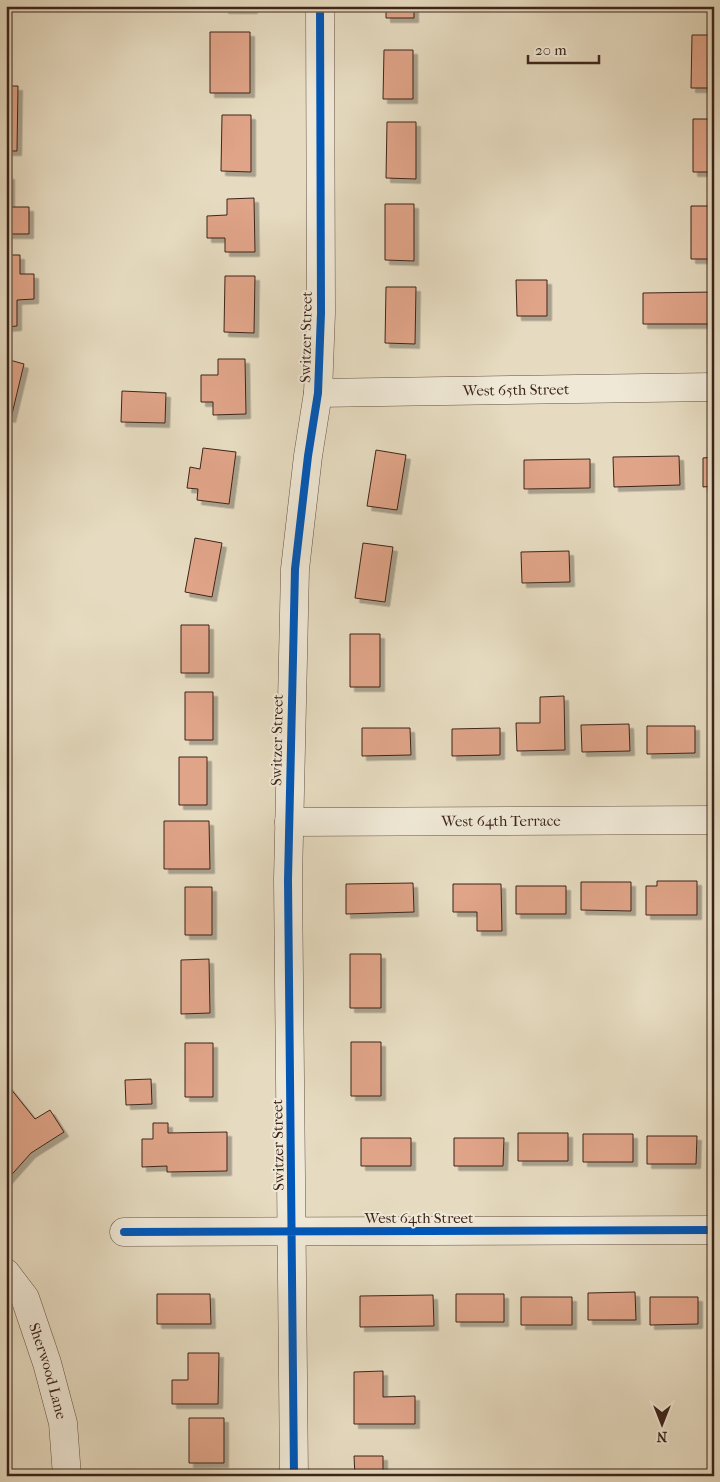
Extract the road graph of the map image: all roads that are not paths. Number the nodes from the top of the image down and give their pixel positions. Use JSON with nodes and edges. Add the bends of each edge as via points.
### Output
{"nodes":[{"id":1,"x":320,"y":6,"type":"edge"},
{"id":2,"x":714,"y":387,"type":"edge"},
{"id":3,"x":318,"y":392,"type":"junction"},
{"id":4,"x":714,"y":820,"type":"edge"},
{"id":5,"x":289,"y":822,"type":"junction"},
{"id":6,"x":714,"y":1230,"type":"edge"},
{"id":7,"x":124,"y":1232,"type":"dead end"},
{"id":8,"x":292,"y":1232,"type":"junction"},
{"id":9,"x":6,"y":1273,"type":"edge"},
{"id":10,"x":67,"y":1476,"type":"edge"},
{"id":11,"x":294,"y":1476,"type":"edge"}],
"edges":[{"from":1,"to":3,"type":"street","name":"Switzer Street","via":[[321,313]]},
{"from":2,"to":3,"type":"street","name":"West 65th Street"},
{"from":3,"to":5,"type":"street","name":"Switzer Street","via":[[295,569]]},
{"from":4,"to":5,"type":"street","name":"West 64th Terrace"},
{"from":5,"to":8,"type":"street","name":"Switzer Street"},
{"from":6,"to":8,"type":"street","name":"West 64th Street"},
{"from":7,"to":8,"type":"street","name":"West 64th Street"},
{"from":8,"to":11,"type":"street","name":"Switzer Street"},
{"from":9,"to":10,"type":"street","name":"Sherwood Lane","via":[[25,1298],[47,1363],[63,1423]]}]}
